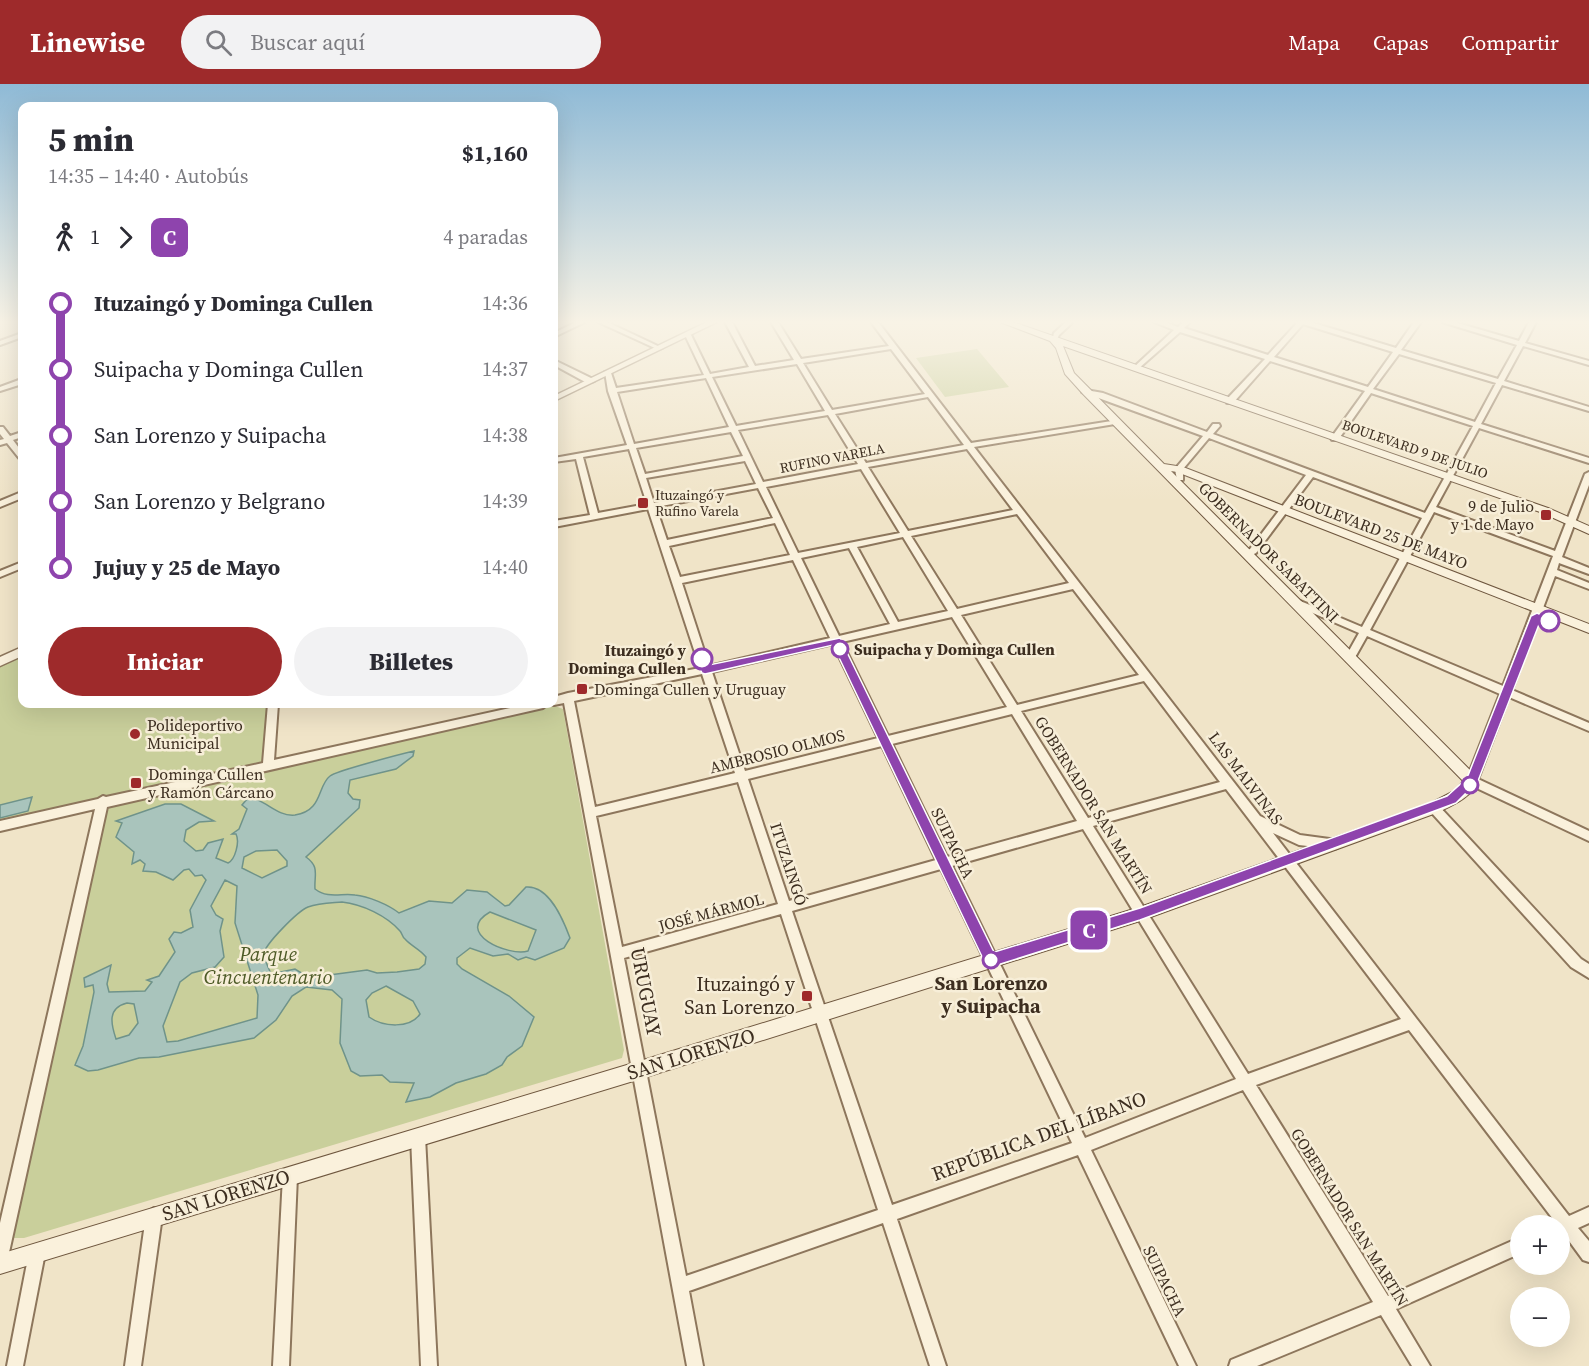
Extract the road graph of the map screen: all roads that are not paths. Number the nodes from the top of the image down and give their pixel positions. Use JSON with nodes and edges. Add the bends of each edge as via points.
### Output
{"nodes":[{"id":1,"x":588,"y":382,"type":"edge"},
{"id":2,"x":609,"y":382,"type":"edge"},
{"id":3,"x":671,"y":382,"type":"edge"},
{"id":4,"x":711,"y":382,"type":"edge"},
{"id":5,"x":811,"y":382,"type":"edge"},
{"id":6,"x":920,"y":382,"type":"edge"},
{"id":7,"x":1076,"y":382,"type":"edge"},
{"id":8,"x":1175,"y":382,"type":"edge"},
{"id":9,"x":1247,"y":382,"type":"edge"},
{"id":10,"x":1343,"y":382,"type":"edge"},
{"id":11,"x":1375,"y":382,"type":"edge"},
{"id":12,"x":1501,"y":382,"type":"joint"},
{"id":13,"x":18,"y":383,"type":"edge"},
{"id":14,"x":0,"y":389,"type":"edge"},
{"id":15,"x":1369,"y":390,"type":"junction"},
{"id":16,"x":612,"y":391,"type":"junction"},
{"id":17,"x":1086,"y":392,"type":"junction"},
{"id":18,"x":929,"y":394,"type":"junction"},
{"id":19,"x":558,"y":397,"type":"edge"},
{"id":20,"x":1230,"y":401,"type":"junction"},
{"id":21,"x":1589,"y":409,"type":"edge"},
{"id":22,"x":830,"y":412,"type":"junction"},
{"id":23,"x":1115,"y":422,"type":"junction"},
{"id":24,"x":1216,"y":426,"type":"dead end"},
{"id":25,"x":1477,"y":426,"type":"junction"},
{"id":26,"x":0,"y":429,"type":"edge"},
{"id":27,"x":733,"y":429,"type":"junction"},
{"id":28,"x":1207,"y":435,"type":"junction"},
{"id":29,"x":18,"y":436,"type":"edge"},
{"id":30,"x":1335,"y":438,"type":"junction"},
{"id":31,"x":4,"y":441,"type":"edge"},
{"id":32,"x":969,"y":446,"type":"junction"},
{"id":33,"x":631,"y":447,"type":"junction"},
{"id":34,"x":18,"y":453,"type":"edge"},
{"id":35,"x":579,"y":456,"type":"junction"},
{"id":36,"x":747,"y":458,"type":"junction"},
{"id":37,"x":558,"y":459,"type":"edge"},
{"id":38,"x":1589,"y":460,"type":"edge"},
{"id":39,"x":863,"y":466,"type":"junction"},
{"id":40,"x":1311,"y":474,"type":"junction"},
{"id":41,"x":1589,"y":474,"type":"edge"},
{"id":42,"x":1177,"y":475,"type":"junction"},
{"id":43,"x":641,"y":477,"type":"junction"},
{"id":44,"x":1450,"y":477,"type":"junction"},
{"id":45,"x":760,"y":485,"type":"junction"},
{"id":46,"x":18,"y":497,"type":"edge"},
{"id":47,"x":0,"y":504,"type":"edge"},
{"id":48,"x":651,"y":506,"type":"junction"},
{"id":49,"x":1019,"y":512,"type":"junction"},
{"id":50,"x":1281,"y":513,"type":"junction"},
{"id":51,"x":1430,"y":513,"type":"junction"},
{"id":52,"x":595,"y":516,"type":"junction"},
{"id":53,"x":1572,"y":519,"type":"junction"},
{"id":54,"x":778,"y":520,"type":"junction"},
{"id":55,"x":1589,"y":521,"type":"edge"},
{"id":56,"x":558,"y":523,"type":"edge"},
{"id":57,"x":1589,"y":530,"type":"edge"},
{"id":58,"x":905,"y":534,"type":"junction"},
{"id":59,"x":663,"y":544,"type":"junction"},
{"id":60,"x":852,"y":545,"type":"junction"},
{"id":61,"x":1248,"y":554,"type":"junction"},
{"id":62,"x":795,"y":556,"type":"junction"},
{"id":63,"x":1558,"y":557,"type":"junction"},
{"id":64,"x":1404,"y":561,"type":"junction"},
{"id":65,"x":18,"y":567,"type":"edge"},
{"id":66,"x":1589,"y":571,"type":"edge"},
{"id":67,"x":1552,"y":572,"type":"junction"},
{"id":68,"x":0,"y":574,"type":"edge"},
{"id":69,"x":676,"y":581,"type":"junction"},
{"id":70,"x":1076,"y":585,"type":"junction"},
{"id":71,"x":1589,"y":586,"type":"edge"},
{"id":72,"x":1295,"y":602,"type":"junction"},
{"id":73,"x":954,"y":613,"type":"junction"},
{"id":74,"x":1538,"y":613,"type":"junction"},
{"id":75,"x":896,"y":627,"type":"junction"},
{"id":76,"x":1589,"y":629,"type":"edge"},
{"id":77,"x":1366,"y":632,"type":"junction"},
{"id":78,"x":1589,"y":637,"type":"edge"},
{"id":79,"x":836,"y":641,"type":"junction"},
{"id":80,"x":18,"y":653,"type":"edge"},
{"id":81,"x":1350,"y":658,"type":"junction"},
{"id":82,"x":0,"y":662,"type":"edge"},
{"id":83,"x":705,"y":670,"type":"junction"},
{"id":84,"x":1146,"y":676,"type":"junction"},
{"id":85,"x":1508,"y":693,"type":"junction"},
{"id":86,"x":568,"y":697,"type":"junction"},
{"id":87,"x":558,"y":700,"type":"edge"},
{"id":88,"x":273,"y":708,"type":"edge"},
{"id":89,"x":525,"y":708,"type":"edge"},
{"id":90,"x":1014,"y":710,"type":"junction"},
{"id":91,"x":1589,"y":727,"type":"edge"},
{"id":92,"x":885,"y":741,"type":"junction"},
{"id":93,"x":267,"y":764,"type":"junction"},
{"id":94,"x":741,"y":777,"type":"junction"},
{"id":95,"x":1472,"y":781,"type":"junction"},
{"id":96,"x":1228,"y":784,"type":"junction"},
{"id":97,"x":103,"y":801,"type":"junction"},
{"id":98,"x":1434,"y":808,"type":"junction"},
{"id":99,"x":591,"y":813,"type":"junction"},
{"id":100,"x":1253,"y":817,"type":"junction"},
{"id":101,"x":1085,"y":824,"type":"junction"},
{"id":102,"x":0,"y":826,"type":"edge"},
{"id":103,"x":1589,"y":836,"type":"edge"},
{"id":104,"x":1333,"y":844,"type":"junction"},
{"id":105,"x":1286,"y":861,"type":"junction"},
{"id":106,"x":944,"y":864,"type":"junction"},
{"id":107,"x":785,"y":909,"type":"junction"},
{"id":108,"x":1140,"y":914,"type":"junction"},
{"id":109,"x":617,"y":954,"type":"junction"},
{"id":110,"x":991,"y":960,"type":"junction"},
{"id":111,"x":1589,"y":972,"type":"edge"},
{"id":112,"x":821,"y":1015,"type":"junction"},
{"id":113,"x":1411,"y":1022,"type":"junction"},
{"id":114,"x":640,"y":1070,"type":"junction"},
{"id":115,"x":1245,"y":1082,"type":"junction"},
{"id":116,"x":418,"y":1137,"type":"junction"},
{"id":117,"x":1081,"y":1146,"type":"junction"},
{"id":118,"x":290,"y":1176,"type":"junction"},
{"id":119,"x":887,"y":1212,"type":"junction"},
{"id":120,"x":1554,"y":1215,"type":"edge"},
{"id":121,"x":1589,"y":1215,"type":"edge"},
{"id":122,"x":154,"y":1216,"type":"junction"},
{"id":123,"x":1570,"y":1224,"type":"edge"},
{"id":124,"x":1570,"y":1234,"type":"edge"},
{"id":125,"x":1510,"y":1250,"type":"edge"},
{"id":126,"x":37,"y":1253,"type":"junction"},
{"id":127,"x":1589,"y":1254,"type":"edge"},
{"id":128,"x":0,"y":1257,"type":"edge"},
{"id":129,"x":0,"y":1264,"type":"edge"},
{"id":130,"x":680,"y":1286,"type":"junction"},
{"id":131,"x":1384,"y":1306,"type":"junction"},
{"id":132,"x":15,"y":1366,"type":"edge"},
{"id":133,"x":134,"y":1366,"type":"edge"},
{"id":134,"x":281,"y":1366,"type":"edge"},
{"id":135,"x":429,"y":1366,"type":"edge"},
{"id":136,"x":695,"y":1366,"type":"edge"},
{"id":137,"x":938,"y":1366,"type":"edge"},
{"id":138,"x":1188,"y":1366,"type":"edge"},
{"id":139,"x":1237,"y":1366,"type":"edge"},
{"id":140,"x":1422,"y":1366,"type":"edge"}],
"edges":[{"from":1,"to":19,"type":"street"},
{"from":2,"to":16,"type":"street","name":"ITUZAINGÓ"},
{"from":3,"to":16,"type":"street"},
{"from":4,"to":27,"type":"street","name":"SUIPACHA"},
{"from":5,"to":22,"type":"street","name":"GOBERNADOR SAN MARTÍN"},
{"from":6,"to":18,"type":"street","name":"LAS MALVINAS"},
{"from":7,"to":17,"type":"main road"},
{"from":8,"to":20,"type":"main road","name":"BOULEVARD 9 DE JULIO"},
{"from":9,"to":20,"type":"street"},
{"from":10,"to":15,"type":"street"},
{"from":11,"to":15,"type":"street"},
{"from":12,"to":21,"type":"street"},
{"from":12,"to":25,"type":"street"},
{"from":13,"to":14,"type":"street"},
{"from":15,"to":25,"type":"street"},
{"from":15,"to":30,"type":"street"},
{"from":16,"to":33,"type":"street","name":"ITUZAINGÓ"},
{"from":17,"to":23,"type":"main road"},
{"from":17,"to":28,"type":"street"},
{"from":18,"to":22,"type":"street"},
{"from":18,"to":32,"type":"street","name":"LAS MALVINAS"},
{"from":20,"to":30,"type":"main road","name":"BOULEVARD 9 DE JULIO"},
{"from":22,"to":27,"type":"street"},
{"from":22,"to":39,"type":"street","name":"GOBERNADOR SAN MARTÍN"},
{"from":23,"to":32,"type":"street","name":"RUFINO VARELA"},
{"from":23,"to":42,"type":"main road","name":"BOULEVARD 25 DE MAYO","via":[[1161,467]]},
{"from":24,"to":28,"type":"street"},
{"from":25,"to":38,"type":"street"},
{"from":25,"to":44,"type":"street"},
{"from":26,"to":31,"type":"street"},
{"from":27,"to":33,"type":"street"},
{"from":27,"to":36,"type":"street","name":"SUIPACHA"},
{"from":28,"to":40,"type":"street"},
{"from":28,"to":42,"type":"street"},
{"from":29,"to":31,"type":"street"},
{"from":30,"to":44,"type":"main road","name":"BOULEVARD 9 DE JULIO"},
{"from":31,"to":34,"type":"street"},
{"from":32,"to":39,"type":"street","name":"RUFINO VARELA"},
{"from":32,"to":49,"type":"street","name":"LAS MALVINAS"},
{"from":33,"to":35,"type":"street"},
{"from":33,"to":43,"type":"street","name":"ITUZAINGÓ"},
{"from":35,"to":37,"type":"street"},
{"from":35,"to":52,"type":"street"},
{"from":36,"to":43,"type":"street"},
{"from":36,"to":45,"type":"street","name":"SUIPACHA"},
{"from":39,"to":45,"type":"street","name":"RUFINO VARELA"},
{"from":39,"to":58,"type":"street","name":"GOBERNADOR SAN MARTÍN"},
{"from":40,"to":50,"type":"street"},
{"from":40,"to":51,"type":"street"},
{"from":41,"to":53,"type":"street"},
{"from":42,"to":50,"type":"main road","name":"BOULEVARD 25 DE MAYO"},
{"from":42,"to":61,"type":"main road","name":"GOBERNADOR SABATTINI"},
{"from":43,"to":48,"type":"street","name":"ITUZAINGÓ"},
{"from":44,"to":51,"type":"street"},
{"from":44,"to":53,"type":"main road","name":"BOULEVARD 9 DE JULIO"},
{"from":45,"to":48,"type":"street","name":"RUFINO VARELA"},
{"from":45,"to":54,"type":"street","name":"SUIPACHA"},
{"from":46,"to":47,"type":"street"},
{"from":48,"to":52,"type":"street","name":"RUFINO VARELA"},
{"from":48,"to":59,"type":"street","name":"ITUZAINGÓ"},
{"from":49,"to":58,"type":"street"},
{"from":49,"to":70,"type":"street","name":"LAS MALVINAS"},
{"from":50,"to":61,"type":"street"},
{"from":50,"to":64,"type":"main road","name":"BOULEVARD 25 DE MAYO"},
{"from":51,"to":63,"type":"street"},
{"from":51,"to":64,"type":"street"},
{"from":52,"to":56,"type":"street","name":"RUFINO VARELA"},
{"from":53,"to":55,"type":"main road","name":"BOULEVARD 9 DE JULIO"},
{"from":53,"to":57,"type":"main road","name":"BOULEVARD 9 DE JULIO"},
{"from":53,"to":63,"type":"street"},
{"from":54,"to":59,"type":"street"},
{"from":54,"to":62,"type":"street","name":"SUIPACHA"},
{"from":58,"to":60,"type":"street"},
{"from":58,"to":73,"type":"street","name":"GOBERNADOR SAN MARTÍN"},
{"from":59,"to":69,"type":"street","name":"ITUZAINGÓ"},
{"from":60,"to":62,"type":"street"},
{"from":60,"to":75,"type":"street"},
{"from":61,"to":72,"type":"main road","name":"GOBERNADOR SABATTINI"},
{"from":62,"to":69,"type":"street"},
{"from":62,"to":79,"type":"street","name":"SUIPACHA"},
{"from":63,"to":66,"type":"street"},
{"from":63,"to":67,"type":"street"},
{"from":64,"to":74,"type":"main road","name":"BOULEVARD 25 DE MAYO"},
{"from":64,"to":77,"type":"street"},
{"from":65,"to":68,"type":"street"},
{"from":67,"to":71,"type":"street"},
{"from":67,"to":74,"type":"street"},
{"from":69,"to":83,"type":"street","name":"ITUZAINGÓ"},
{"from":70,"to":73,"type":"street"},
{"from":70,"to":84,"type":"street","name":"LAS MALVINAS"},
{"from":72,"to":77,"type":"street"},
{"from":72,"to":81,"type":"main road","name":"GOBERNADOR SABATTINI"},
{"from":73,"to":75,"type":"street"},
{"from":73,"to":90,"type":"street","name":"GOBERNADOR SAN MARTÍN"},
{"from":74,"to":76,"type":"main road","name":"BOULEVARD 25 DE MAYO"},
{"from":74,"to":78,"type":"main road","name":"BOULEVARD 25 DE MAYO"},
{"from":74,"to":85,"type":"street"},
{"from":75,"to":79,"type":"street"},
{"from":77,"to":81,"type":"street"},
{"from":77,"to":85,"type":"street"},
{"from":79,"to":83,"type":"street"},
{"from":79,"to":92,"type":"street","name":"SUIPACHA"},
{"from":80,"to":82,"type":"street"},
{"from":81,"to":95,"type":"main road","name":"GOBERNADOR SABATTINI"},
{"from":83,"to":86,"type":"street"},
{"from":83,"to":94,"type":"street","name":"ITUZAINGÓ"},
{"from":84,"to":90,"type":"street","name":"AMBROSIO OLMOS"},
{"from":84,"to":96,"type":"street","name":"LAS MALVINAS"},
{"from":85,"to":91,"type":"street"},
{"from":85,"to":95,"type":"street"},
{"from":86,"to":87,"type":"street"},
{"from":86,"to":99,"type":"street","name":"URUGUAY"},
{"from":88,"to":93,"type":"street"},
{"from":89,"to":93,"type":"street"},
{"from":90,"to":92,"type":"street","name":"AMBROSIO OLMOS"},
{"from":90,"to":101,"type":"street","name":"GOBERNADOR SAN MARTÍN"},
{"from":92,"to":94,"type":"street","name":"AMBROSIO OLMOS"},
{"from":92,"to":106,"type":"street","name":"SUIPACHA"},
{"from":93,"to":97,"type":"street"},
{"from":94,"to":99,"type":"street","name":"AMBROSIO OLMOS"},
{"from":94,"to":107,"type":"street","name":"ITUZAINGÓ"},
{"from":95,"to":98,"type":"main road","name":"SAN LORENZO","via":[[1461,794]]},
{"from":95,"to":103,"type":"street"},
{"from":96,"to":100,"type":"street","name":"LAS MALVINAS"},
{"from":96,"to":101,"type":"street","name":"JOSÉ MÁRMOL"},
{"from":97,"to":102,"type":"street"},
{"from":97,"to":128,"type":"street"},
{"from":98,"to":104,"type":"main road","name":"SAN LORENZO"},
{"from":98,"to":111,"type":"street","via":[[1576,963]]},
{"from":99,"to":109,"type":"street","name":"URUGUAY"},
{"from":100,"to":104,"type":"street","via":[[1299,840]]},
{"from":100,"to":105,"type":"street","name":"LAS MALVINAS"},
{"from":101,"to":106,"type":"street","name":"JOSÉ MÁRMOL"},
{"from":101,"to":108,"type":"street","name":"GOBERNADOR SAN MARTÍN"},
{"from":104,"to":105,"type":"main road","name":"SAN LORENZO"},
{"from":105,"to":108,"type":"main road","name":"SAN LORENZO"},
{"from":105,"to":113,"type":"street","name":"LAS MALVINAS"},
{"from":106,"to":107,"type":"street","name":"JOSÉ MÁRMOL"},
{"from":106,"to":110,"type":"street","name":"SUIPACHA"},
{"from":107,"to":109,"type":"street","name":"JOSÉ MÁRMOL"},
{"from":107,"to":112,"type":"street","name":"ITUZAINGÓ"},
{"from":108,"to":110,"type":"main road","name":"SAN LORENZO"},
{"from":108,"to":115,"type":"street","name":"GOBERNADOR SAN MARTÍN"},
{"from":109,"to":114,"type":"street","name":"URUGUAY"},
{"from":110,"to":112,"type":"main road","name":"SAN LORENZO"},
{"from":110,"to":117,"type":"street","name":"SUIPACHA"},
{"from":112,"to":114,"type":"main road","name":"SAN LORENZO"},
{"from":112,"to":119,"type":"street","name":"ITUZAINGÓ"},
{"from":113,"to":115,"type":"street","name":"REPÚBLICA DEL LÍBANO"},
{"from":113,"to":120,"type":"street","name":"LAS MALVINAS"},
{"from":114,"to":116,"type":"main road","name":"SAN LORENZO"},
{"from":114,"to":130,"type":"street","name":"URUGUAY"},
{"from":115,"to":117,"type":"street","name":"REPÚBLICA DEL LÍBANO"},
{"from":115,"to":131,"type":"street","name":"GOBERNADOR SAN MARTÍN"},
{"from":116,"to":118,"type":"main road","name":"SAN LORENZO"},
{"from":116,"to":135,"type":"street"},
{"from":117,"to":119,"type":"street","name":"REPÚBLICA DEL LÍBANO"},
{"from":117,"to":138,"type":"street","name":"SUIPACHA"},
{"from":118,"to":122,"type":"main road","name":"SAN LORENZO"},
{"from":118,"to":134,"type":"street"},
{"from":119,"to":130,"type":"street","name":"REPÚBLICA DEL LÍBANO"},
{"from":119,"to":137,"type":"street","name":"ITUZAINGÓ"},
{"from":121,"to":123,"type":"street"},
{"from":122,"to":126,"type":"main road","name":"SAN LORENZO"},
{"from":122,"to":133,"type":"street"},
{"from":124,"to":127,"type":"street","name":"LAS MALVINAS"},
{"from":125,"to":131,"type":"street"},
{"from":126,"to":129,"type":"main road","name":"SAN LORENZO"},
{"from":126,"to":132,"type":"street"},
{"from":130,"to":136,"type":"street","name":"URUGUAY"},
{"from":131,"to":139,"type":"street"},
{"from":131,"to":140,"type":"street","name":"GOBERNADOR SAN MARTÍN"}]}
